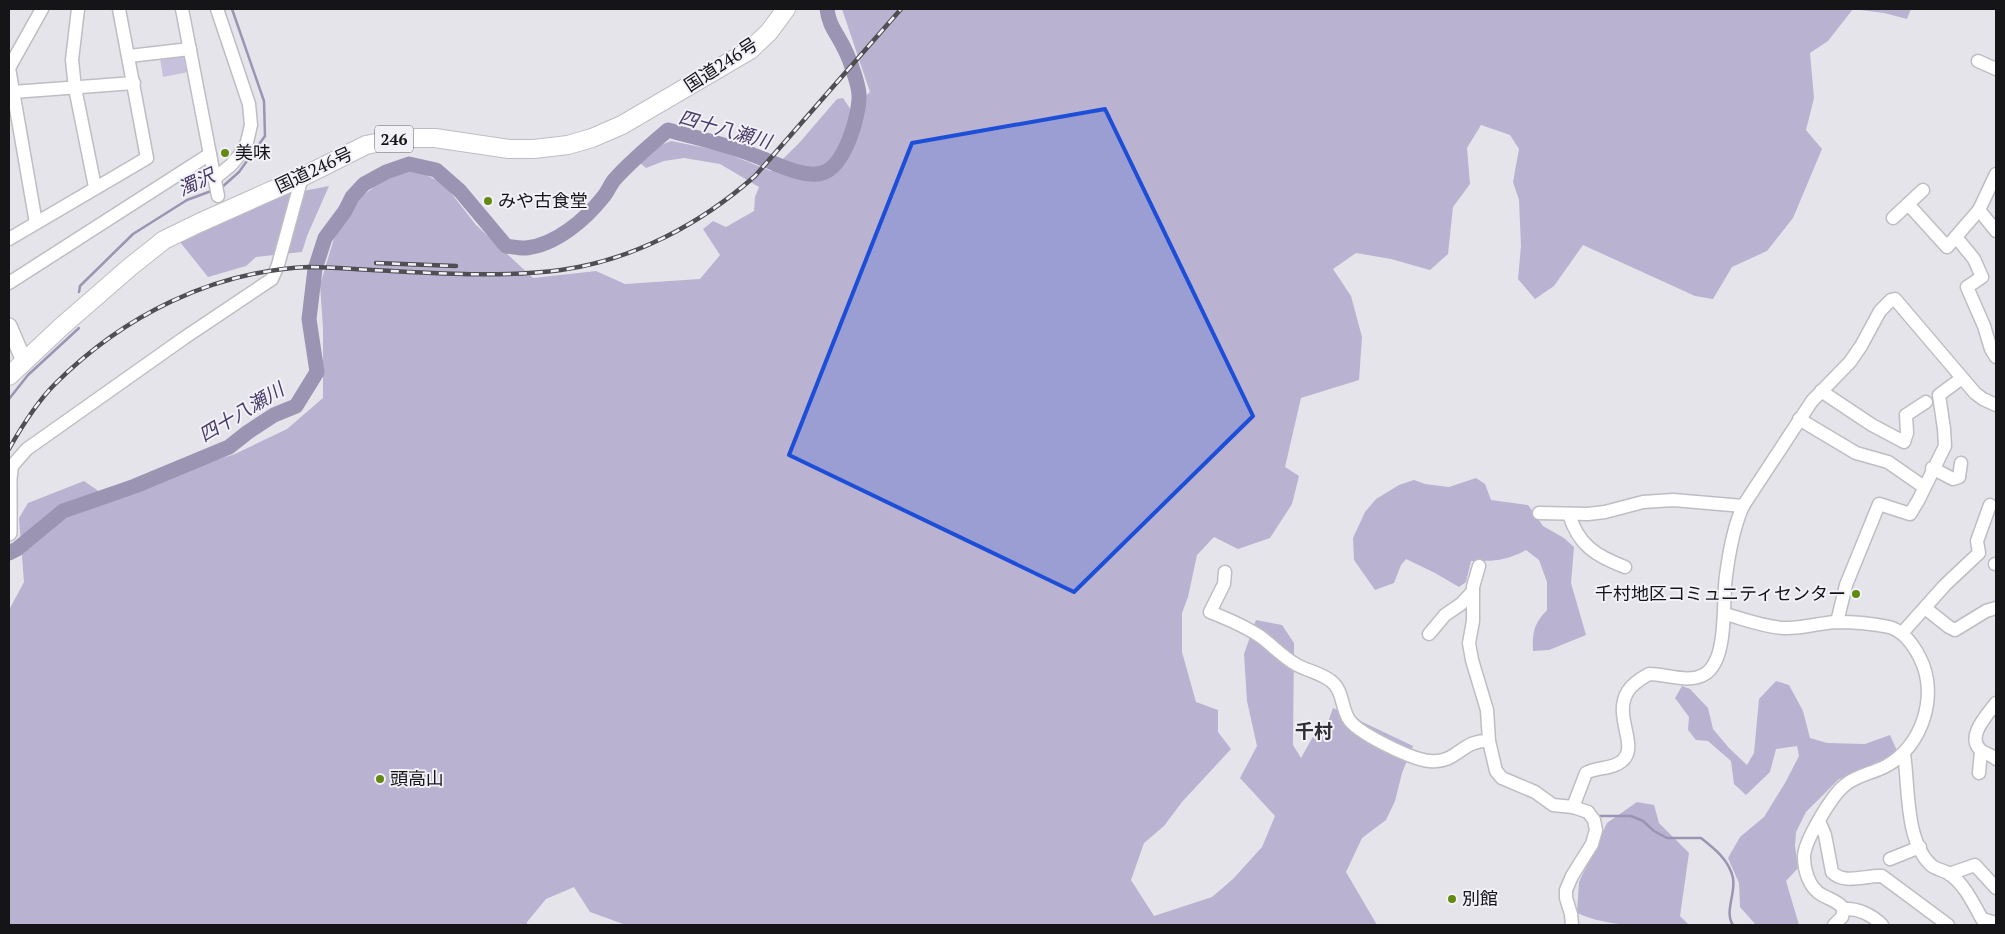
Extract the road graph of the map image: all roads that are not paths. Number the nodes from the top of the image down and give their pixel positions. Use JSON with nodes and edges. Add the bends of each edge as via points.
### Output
{"nodes":[{"id":1,"x":42,"y":9,"type":"edge"},
{"id":2,"x":78,"y":9,"type":"edge"},
{"id":3,"x":119,"y":9,"type":"edge"},
{"id":4,"x":182,"y":9,"type":"edge"},
{"id":5,"x":217,"y":9,"type":"edge"},
{"id":6,"x":786,"y":9,"type":"edge"},
{"id":7,"x":190,"y":50,"type":"junction"},
{"id":8,"x":129,"y":56,"type":"junction"},
{"id":9,"x":1978,"y":61,"type":"dead end"},
{"id":10,"x":1996,"y":69,"type":"edge"},
{"id":11,"x":134,"y":83,"type":"junction"},
{"id":12,"x":75,"y":88,"type":"junction"},
{"id":13,"x":13,"y":92,"type":"junction"},
{"id":14,"x":210,"y":154,"type":"junction"},
{"id":15,"x":1996,"y":174,"type":"edge"},
{"id":16,"x":302,"y":177,"type":"junction"},
{"id":17,"x":95,"y":188,"type":"junction"},
{"id":18,"x":1923,"y":190,"type":"dead end"},
{"id":19,"x":1908,"y":204,"type":"junction"},
{"id":20,"x":1979,"y":210,"type":"junction"},
{"id":21,"x":1892,"y":218,"type":"dead end"},
{"id":22,"x":36,"y":223,"type":"junction"},
{"id":23,"x":1996,"y":231,"type":"edge"},
{"id":24,"x":1956,"y":237,"type":"junction"},
{"id":25,"x":9,"y":239,"type":"edge"},
{"id":26,"x":9,"y":283,"type":"edge"},
{"id":27,"x":9,"y":326,"type":"edge"},
{"id":28,"x":1996,"y":357,"type":"edge"},
{"id":29,"x":24,"y":361,"type":"junction"},
{"id":30,"x":9,"y":376,"type":"edge"},
{"id":31,"x":1962,"y":378,"type":"junction"},
{"id":32,"x":1821,"y":391,"type":"junction"},
{"id":33,"x":1926,"y":402,"type":"dead end"},
{"id":34,"x":1996,"y":405,"type":"edge"},
{"id":35,"x":1799,"y":420,"type":"junction"},
{"id":36,"x":1932,"y":468,"type":"junction"},
{"id":37,"x":1963,"y":468,"type":"dead end"},
{"id":38,"x":9,"y":482,"type":"edge"},
{"id":39,"x":1924,"y":487,"type":"junction"},
{"id":40,"x":10,"y":500,"type":"edge"},
{"id":41,"x":1990,"y":505,"type":"dead end"},
{"id":42,"x":1743,"y":506,"type":"junction"},
{"id":43,"x":1539,"y":513,"type":"dead end"},
{"id":44,"x":1568,"y":514,"type":"junction"},
{"id":45,"x":1990,"y":521,"type":"edge"},
{"id":46,"x":9,"y":533,"type":"edge"},
{"id":47,"x":1479,"y":566,"type":"dead end"},
{"id":48,"x":1625,"y":567,"type":"dead end"},
{"id":49,"x":1225,"y":572,"type":"dead end"},
{"id":50,"x":1473,"y":591,"type":"junction"},
{"id":51,"x":1925,"y":608,"type":"junction"},
{"id":52,"x":1996,"y":608,"type":"edge"},
{"id":53,"x":1725,"y":614,"type":"junction"},
{"id":54,"x":1837,"y":622,"type":"junction"},
{"id":55,"x":1902,"y":632,"type":"junction"},
{"id":56,"x":1429,"y":634,"type":"dead end"},
{"id":57,"x":1996,"y":703,"type":"edge"},
{"id":58,"x":1489,"y":741,"type":"junction"},
{"id":59,"x":1981,"y":751,"type":"junction"},
{"id":60,"x":1904,"y":754,"type":"junction"},
{"id":61,"x":1995,"y":756,"type":"edge"},
{"id":62,"x":1979,"y":773,"type":"dead end"},
{"id":63,"x":1573,"y":807,"type":"junction"},
{"id":64,"x":1820,"y":821,"type":"junction"},
{"id":65,"x":1920,"y":847,"type":"junction"},
{"id":66,"x":1890,"y":858,"type":"dead end"},
{"id":67,"x":1949,"y":874,"type":"junction"},
{"id":68,"x":1996,"y":888,"type":"edge"},
{"id":69,"x":1844,"y":909,"type":"junction"},
{"id":70,"x":1983,"y":922,"type":"edge"},
{"id":71,"x":1996,"y":923,"type":"edge"},
{"id":72,"x":1572,"y":925,"type":"edge"},
{"id":73,"x":1834,"y":925,"type":"edge"},
{"id":74,"x":1882,"y":925,"type":"edge"},
{"id":75,"x":1948,"y":925,"type":"edge"}],
"edges":[{"from":1,"to":13,"type":"street","via":[[9,68]]},
{"from":2,"to":12,"type":"street","via":[[72,60]]},
{"from":3,"to":8,"type":"street"},
{"from":4,"to":7,"type":"street"},
{"from":5,"to":14,"type":"street","via":[[249,104],[251,125],[242,152],[216,187]]},
{"from":6,"to":16,"type":"highway","name":"国道246号","number":"246","via":[[750,50],[622,125],[592,138],[534,149],[509,149],[435,138],[401,138],[366,145]]},
{"from":7,"to":8,"type":"street"},
{"from":7,"to":14,"type":"street"},
{"from":8,"to":11,"type":"street"},
{"from":9,"to":10,"type":"street"},
{"from":11,"to":12,"type":"street"},
{"from":11,"to":17,"type":"street","via":[[148,158]]},
{"from":12,"to":13,"type":"street"},
{"from":12,"to":17,"type":"street"},
{"from":13,"to":22,"type":"street"},
{"from":14,"to":26,"type":"street"},
{"from":15,"to":20,"type":"street"},
{"from":16,"to":29,"type":"highway","name":"国道246号","number":"246","via":[[164,240]]},
{"from":16,"to":38,"type":"street","via":[[272,279],[35,443],[12,466]]},
{"from":17,"to":22,"type":"street"},
{"from":18,"to":19,"type":"street"},
{"from":19,"to":21,"type":"street"},
{"from":19,"to":24,"type":"street","via":[[1947,247]]},
{"from":20,"to":23,"type":"street"},
{"from":20,"to":24,"type":"street"},
{"from":22,"to":25,"type":"street"},
{"from":24,"to":28,"type":"street","via":[[1974,259],[1982,277],[1966,287]]},
{"from":27,"to":29,"type":"main road"},
{"from":29,"to":30,"type":"highway","name":"国道246号","number":"246"},
{"from":31,"to":32,"type":"street","via":[[1895,299],[1880,311],[1850,362]]},
{"from":31,"to":34,"type":"street","via":[[1982,399]]},
{"from":31,"to":36,"type":"street","via":[[1939,394],[1944,446]]},
{"from":32,"to":33,"type":"street","via":[[1904,442],[1906,415]]},
{"from":32,"to":35,"type":"street"},
{"from":35,"to":39,"type":"street","via":[[1856,452],[1888,462]]},
{"from":35,"to":42,"type":"street"},
{"from":36,"to":37,"type":"street","via":[[1953,479],[1959,477]]},
{"from":36,"to":39,"type":"street"},
{"from":38,"to":40,"type":"main road"},
{"from":39,"to":54,"type":"street","via":[[1910,514],[1879,504],[1846,585]]},
{"from":40,"to":46,"type":"main road"},
{"from":41,"to":45,"type":"street"},
{"from":42,"to":44,"type":"street","via":[[1673,500],[1643,502],[1605,512]]},
{"from":42,"to":53,"type":"street","via":[[1736,521],[1726,578]]},
{"from":43,"to":44,"type":"street"},
{"from":44,"to":48,"type":"street","via":[[1573,528],[1591,550],[1603,559]]},
{"from":45,"to":51,"type":"street","via":[[1977,541],[1979,553]]},
{"from":47,"to":50,"type":"street"},
{"from":49,"to":58,"type":"street","via":[[1224,584],[1210,612],[1246,627],[1296,664],[1332,681],[1339,690],[1349,721],[1363,732],[1388,746],[1429,761],[1446,760],[1472,742]]},
{"from":50,"to":56,"type":"street"},
{"from":50,"to":58,"type":"street","via":[[1474,621],[1469,643],[1487,710]]},
{"from":51,"to":52,"type":"street","via":[[1955,630]]},
{"from":51,"to":55,"type":"street"},
{"from":53,"to":54,"type":"street","via":[[1785,628]]},
{"from":53,"to":63,"type":"street","via":[[1718,655],[1706,674],[1690,679],[1649,674],[1628,691],[1622,706],[1630,746],[1626,756],[1615,765],[1586,773]]},
{"from":54,"to":55,"type":"street","via":[[1888,627]]},
{"from":55,"to":60,"type":"street","via":[[1923,665],[1927,687],[1925,714]]},
{"from":57,"to":59,"type":"street","via":[[1976,733]]},
{"from":58,"to":63,"type":"street","via":[[1496,770],[1502,778],[1535,792],[1553,805]]},
{"from":59,"to":61,"type":"street"},
{"from":59,"to":62,"type":"street"},
{"from":60,"to":64,"type":"street","via":[[1843,786]]},
{"from":60,"to":65,"type":"street","via":[[1912,830]]},
{"from":63,"to":72,"type":"street","via":[[1588,812],[1596,830],[1592,844],[1566,890]]},
{"from":64,"to":69,"type":"street","via":[[1806,844],[1805,868],[1813,888],[1839,902]]},
{"from":64,"to":75,"type":"street","via":[[1832,872],[1837,877],[1882,876]]},
{"from":65,"to":66,"type":"street"},
{"from":65,"to":67,"type":"street","via":[[1931,865]]},
{"from":67,"to":68,"type":"street","via":[[1975,865]]},
{"from":67,"to":70,"type":"street","via":[[1965,890]]},
{"from":69,"to":73,"type":"street","via":[[1842,917]]},
{"from":69,"to":74,"type":"street","via":[[1855,908]]},
{"from":70,"to":71,"type":"street"}]}
